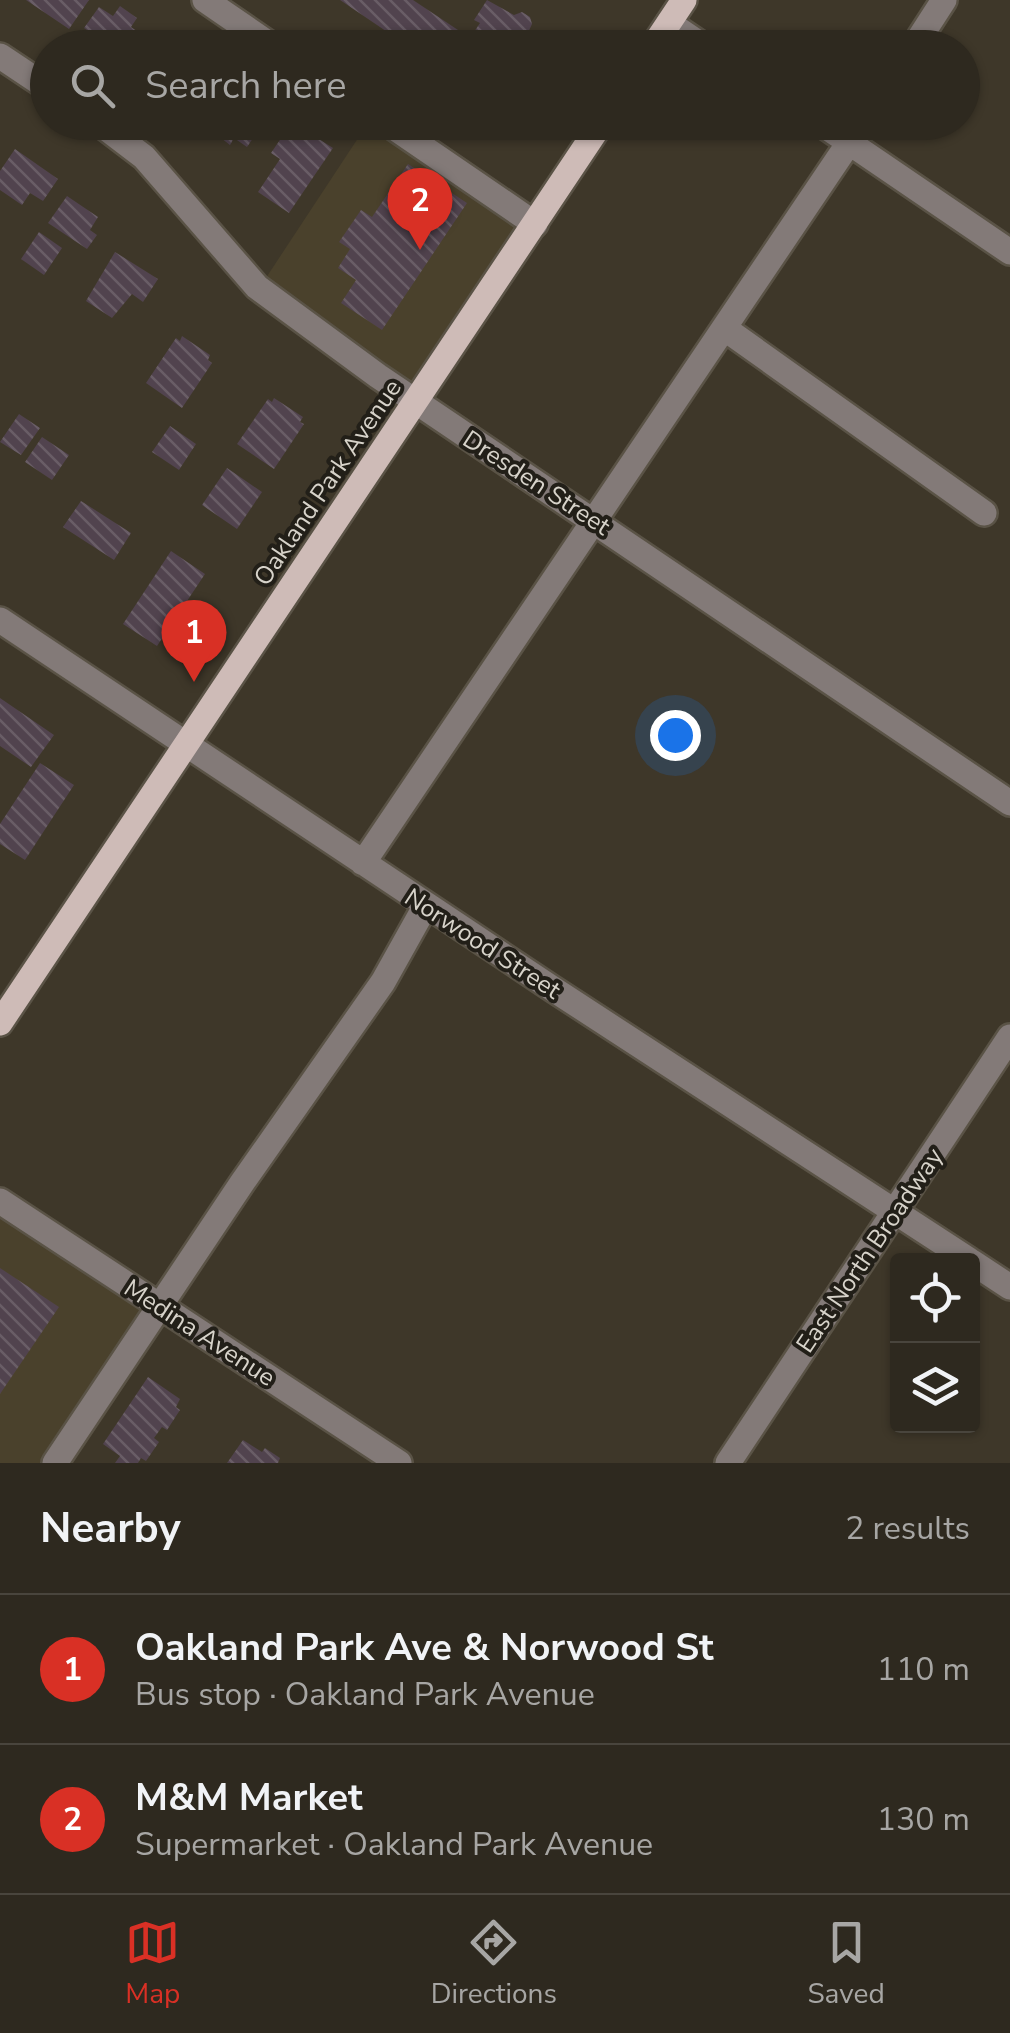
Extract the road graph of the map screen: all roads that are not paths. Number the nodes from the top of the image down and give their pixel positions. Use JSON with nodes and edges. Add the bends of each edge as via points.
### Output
{"nodes":[{"id":1,"x":205,"y":0,"type":"edge"},
{"id":2,"x":684,"y":0,"type":"edge"},
{"id":3,"x":944,"y":0,"type":"edge"},
{"id":4,"x":668,"y":22,"type":"junction"},
{"id":5,"x":249,"y":30,"type":"edge"},
{"id":6,"x":663,"y":30,"type":"edge"},
{"id":7,"x":680,"y":30,"type":"edge"},
{"id":8,"x":925,"y":30,"type":"edge"},
{"id":9,"x":0,"y":56,"type":"edge"},
{"id":10,"x":30,"y":76,"type":"edge"},
{"id":11,"x":122,"y":140,"type":"edge"},
{"id":12,"x":412,"y":140,"type":"edge"},
{"id":13,"x":590,"y":140,"type":"edge"},
{"id":14,"x":851,"y":140,"type":"edge"},
{"id":15,"x":865,"y":140,"type":"edge"},
{"id":16,"x":535,"y":224,"type":"junction"},
{"id":17,"x":1010,"y":252,"type":"edge"},
{"id":18,"x":724,"y":328,"type":"junction"},
{"id":19,"x":416,"y":402,"type":"junction"},
{"id":20,"x":984,"y":513,"type":"dead end"},
{"id":21,"x":597,"y":521,"type":"junction"},
{"id":22,"x":4,"y":631,"type":"edge"},
{"id":23,"x":186,"y":746,"type":"junction"},
{"id":24,"x":1010,"y":803,"type":"edge"},
{"id":25,"x":363,"y":864,"type":"junction"},
{"id":26,"x":426,"y":905,"type":"junction"},
{"id":27,"x":0,"y":1023,"type":"edge"},
{"id":28,"x":1010,"y":1037,"type":"edge"},
{"id":29,"x":0,"y":1201,"type":"edge"},
{"id":30,"x":895,"y":1212,"type":"junction"},
{"id":31,"x":957,"y":1253,"type":"edge"},
{"id":32,"x":980,"y":1268,"type":"edge"},
{"id":33,"x":1010,"y":1287,"type":"edge"},
{"id":34,"x":160,"y":1305,"type":"junction"},
{"id":35,"x":55,"y":1463,"type":"edge"},
{"id":36,"x":399,"y":1463,"type":"edge"},
{"id":37,"x":728,"y":1463,"type":"edge"}],
"edges":[{"from":1,"to":5,"type":"street"},
{"from":2,"to":4,"type":"main road"},
{"from":3,"to":8,"type":"street"},
{"from":4,"to":6,"type":"main road"},
{"from":4,"to":7,"type":"street"},
{"from":9,"to":10,"type":"street"},
{"from":11,"to":19,"type":"street","name":"Dresden Street","via":[[257,287]]},
{"from":12,"to":16,"type":"street"},
{"from":13,"to":16,"type":"main road","name":"Oakland Park Avenue"},
{"from":14,"to":18,"type":"street"},
{"from":15,"to":17,"type":"street"},
{"from":16,"to":19,"type":"main road","name":"Oakland Park Avenue"},
{"from":18,"to":20,"type":"street"},
{"from":18,"to":21,"type":"street"},
{"from":19,"to":21,"type":"street","name":"Dresden Street"},
{"from":19,"to":23,"type":"main road","name":"Oakland Park Avenue"},
{"from":21,"to":24,"type":"street","name":"Dresden Street"},
{"from":21,"to":25,"type":"street"},
{"from":22,"to":23,"type":"street","name":"Norwood Street"},
{"from":23,"to":25,"type":"street","name":"Norwood Street"},
{"from":23,"to":27,"type":"main road","name":"Oakland Park Avenue"},
{"from":25,"to":26,"type":"street","name":"Norwood Street"},
{"from":26,"to":30,"type":"street","name":"Norwood Street"},
{"from":26,"to":34,"type":"street","via":[[383,982]]},
{"from":28,"to":30,"type":"street","name":"East North Broadway"},
{"from":29,"to":34,"type":"street","name":"Medina Avenue"},
{"from":30,"to":31,"type":"street","name":"Norwood Street"},
{"from":30,"to":37,"type":"street","name":"East North Broadway"},
{"from":32,"to":33,"type":"street","name":"Norwood Street"},
{"from":34,"to":35,"type":"street"},
{"from":34,"to":36,"type":"street","name":"Medina Avenue"}]}
